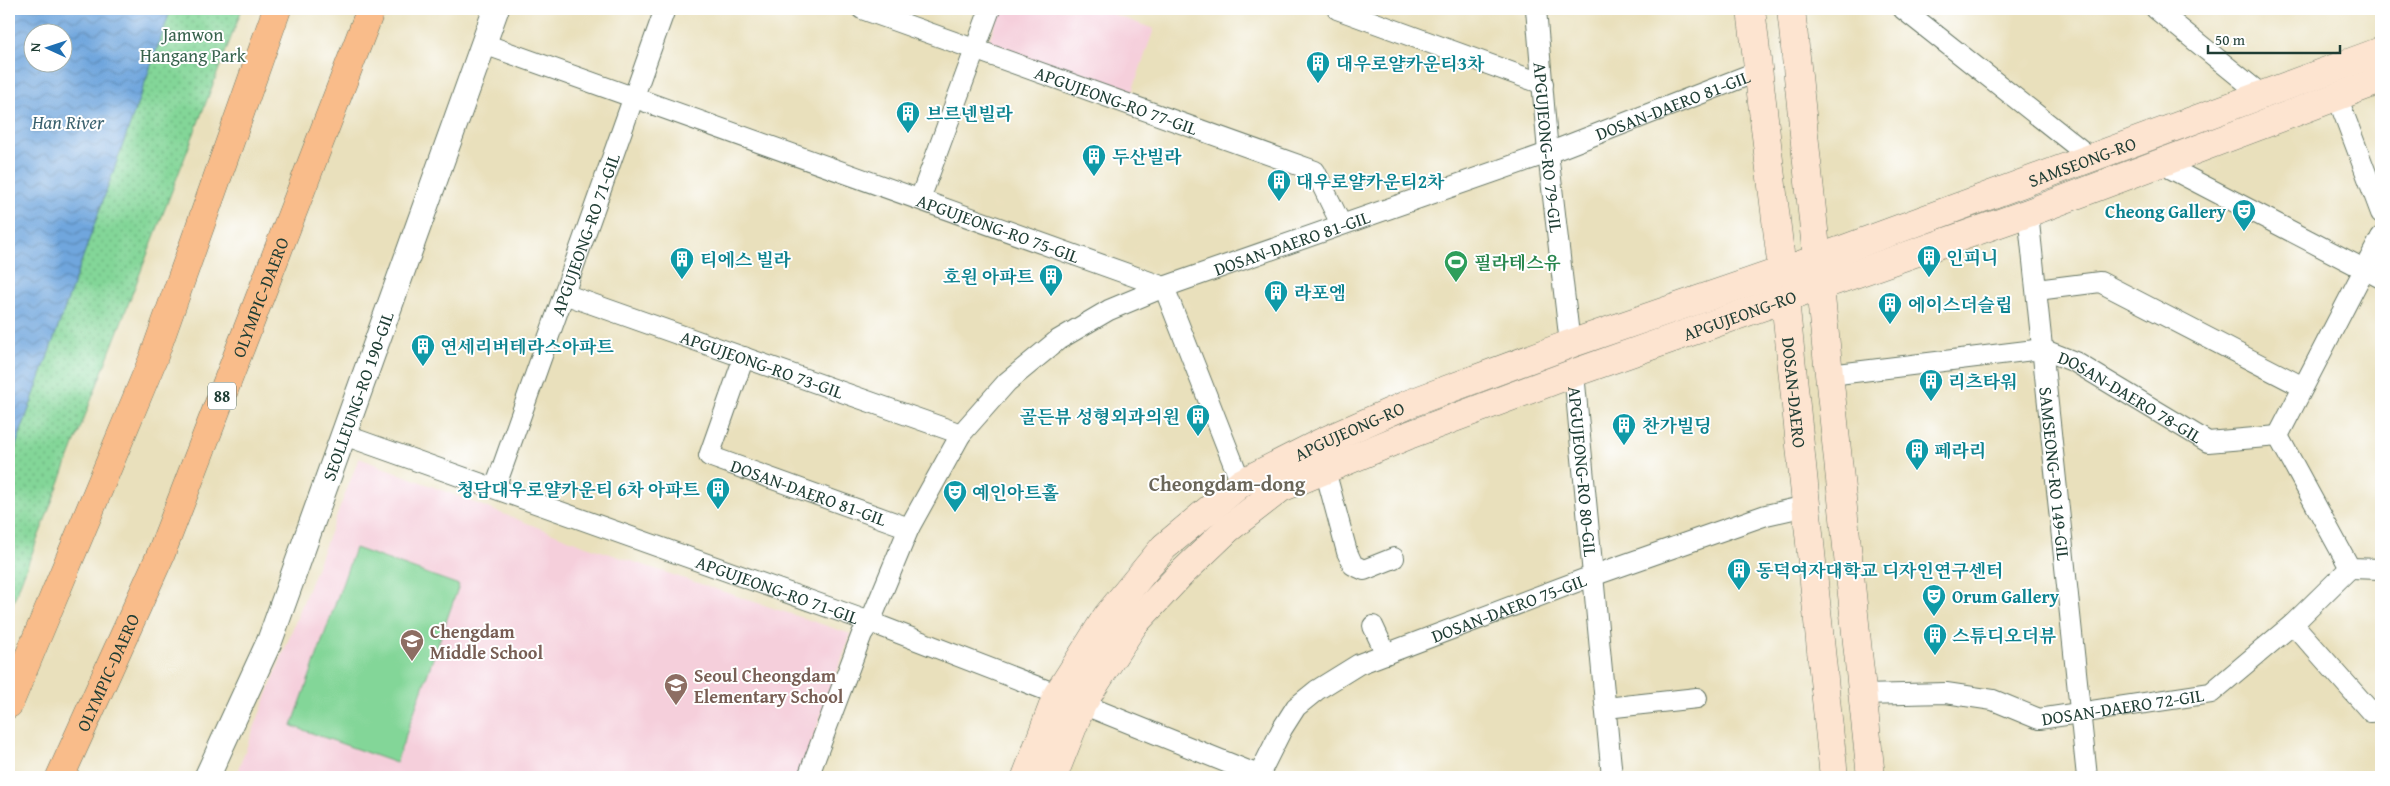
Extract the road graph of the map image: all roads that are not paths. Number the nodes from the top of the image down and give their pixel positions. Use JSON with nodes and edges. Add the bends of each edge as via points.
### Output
{"nodes":[{"id":1,"x":277,"y":9,"type":"edge"},
{"id":2,"x":371,"y":9,"type":"edge"},
{"id":3,"x":496,"y":9,"type":"edge"},
{"id":4,"x":665,"y":9,"type":"edge"},
{"id":5,"x":862,"y":9,"type":"edge"},
{"id":6,"x":990,"y":9,"type":"edge"},
{"id":7,"x":1337,"y":9,"type":"edge"},
{"id":8,"x":1536,"y":9,"type":"edge"},
{"id":9,"x":1751,"y":9,"type":"edge"},
{"id":10,"x":1791,"y":9,"type":"edge"},
{"id":11,"x":1903,"y":9,"type":"edge"},
{"id":12,"x":2156,"y":9,"type":"edge"},
{"id":13,"x":484,"y":44,"type":"junction"},
{"id":14,"x":976,"y":50,"type":"junction"},
{"id":15,"x":2381,"y":51,"type":"edge"},
{"id":16,"x":1759,"y":71,"type":"junction"},
{"id":17,"x":2381,"y":80,"type":"edge"},
{"id":18,"x":1543,"y":84,"type":"junction"},
{"id":19,"x":2262,"y":95,"type":"junction"},
{"id":20,"x":634,"y":96,"type":"junction"},
{"id":21,"x":2337,"y":96,"type":"junction"},
{"id":22,"x":1548,"y":153,"type":"junction"},
{"id":23,"x":2090,"y":157,"type":"junction"},
{"id":24,"x":2160,"y":163,"type":"junction"},
{"id":25,"x":920,"y":199,"type":"junction"},
{"id":26,"x":2028,"y":213,"type":"junction"},
{"id":27,"x":2381,"y":213,"type":"edge"},
{"id":28,"x":1341,"y":224,"type":"junction"},
{"id":29,"x":2381,"y":237,"type":"edge"},
{"id":30,"x":1817,"y":259,"type":"junction"},
{"id":31,"x":1782,"y":270,"type":"junction"},
{"id":32,"x":2373,"y":274,"type":"edge"},
{"id":33,"x":1164,"y":287,"type":"junction"},
{"id":34,"x":1821,"y":287,"type":"junction"},
{"id":35,"x":2037,"y":290,"type":"junction"},
{"id":36,"x":564,"y":294,"type":"junction"},
{"id":37,"x":1785,"y":298,"type":"junction"},
{"id":38,"x":1570,"y":344,"type":"junction"},
{"id":39,"x":2042,"y":349,"type":"junction"},
{"id":40,"x":744,"y":357,"type":"junction"},
{"id":41,"x":1574,"y":373,"type":"junction"},
{"id":42,"x":1830,"y":375,"type":"junction"},
{"id":43,"x":2303,"y":387,"type":"junction"},
{"id":44,"x":961,"y":434,"type":"junction"},
{"id":45,"x":344,"y":435,"type":"junction"},
{"id":46,"x":2278,"y":436,"type":"junction"},
{"id":47,"x":1325,"y":470,"type":"junction"},
{"id":48,"x":1241,"y":483,"type":"junction"},
{"id":49,"x":495,"y":488,"type":"junction"},
{"id":50,"x":1806,"y":506,"type":"junction"},
{"id":51,"x":909,"y":528,"type":"junction"},
{"id":52,"x":1394,"y":558,"type":"dead end"},
{"id":53,"x":2350,"y":568,"type":"junction"},
{"id":54,"x":2381,"y":569,"type":"edge"},
{"id":55,"x":1592,"y":576,"type":"junction"},
{"id":56,"x":870,"y":622,"type":"junction"},
{"id":57,"x":2293,"y":624,"type":"junction"},
{"id":58,"x":1373,"y":626,"type":"dead end"},
{"id":59,"x":1386,"y":654,"type":"junction"},
{"id":60,"x":1862,"y":695,"type":"junction"},
{"id":61,"x":1697,"y":698,"type":"dead end"},
{"id":62,"x":1069,"y":699,"type":"junction"},
{"id":63,"x":9,"y":704,"type":"edge"},
{"id":64,"x":1606,"y":708,"type":"junction"},
{"id":65,"x":2081,"y":711,"type":"junction"},
{"id":66,"x":2381,"y":711,"type":"edge"},
{"id":67,"x":60,"y":777,"type":"edge"},
{"id":68,"x":207,"y":777,"type":"edge"},
{"id":69,"x":808,"y":777,"type":"edge"},
{"id":70,"x":1026,"y":777,"type":"edge"},
{"id":71,"x":1054,"y":777,"type":"edge"},
{"id":72,"x":1260,"y":777,"type":"edge"},
{"id":73,"x":1612,"y":777,"type":"edge"},
{"id":74,"x":1834,"y":777,"type":"edge"},
{"id":75,"x":1871,"y":777,"type":"edge"},
{"id":76,"x":2088,"y":777,"type":"edge"}],
"edges":[{"from":1,"to":63,"type":"highway","via":[[153,359]]},
{"from":2,"to":67,"type":"highway","name":"OLYMPIC-DAERO","number":"88","via":[[160,556]]},
{"from":3,"to":13,"type":"street","name":"SEOLLEUNG-RO 190-GIL"},
{"from":4,"to":20,"type":"street"},
{"from":5,"to":14,"type":"street","name":"APGUJEONG-RO 77-GIL"},
{"from":6,"to":14,"type":"street"},
{"from":7,"to":18,"type":"street"},
{"from":8,"to":18,"type":"street","name":"APGUJEONG-RO 79-GIL"},
{"from":9,"to":16,"type":"main road","name":"DOSAN-DAERO"},
{"from":10,"to":30,"type":"main road","name":"DOSAN-DAERO"},
{"from":11,"to":23,"type":"street"},
{"from":12,"to":19,"type":"street"},
{"from":13,"to":20,"type":"street","name":"APGUJEONG-RO 75-GIL"},
{"from":13,"to":45,"type":"street","name":"SEOLLEUNG-RO 190-GIL"},
{"from":14,"to":25,"type":"street"},
{"from":14,"to":28,"type":"street","name":"APGUJEONG-RO 77-GIL","via":[[1316,171]]},
{"from":15,"to":19,"type":"main road","name":"SAMSEONG-RO"},
{"from":16,"to":22,"type":"street","name":"DOSAN-DAERO 81-GIL"},
{"from":16,"to":31,"type":"main road","name":"DOSAN-DAERO"},
{"from":17,"to":21,"type":"main road","name":"SAMSEONG-RO"},
{"from":18,"to":22,"type":"street","name":"APGUJEONG-RO 79-GIL"},
{"from":19,"to":23,"type":"main road","name":"SAMSEONG-RO"},
{"from":20,"to":25,"type":"street","name":"APGUJEONG-RO 75-GIL"},
{"from":20,"to":36,"type":"street","name":"APGUJEONG-RO 71-GIL"},
{"from":21,"to":24,"type":"main road","name":"SAMSEONG-RO"},
{"from":21,"to":27,"type":"street"},
{"from":22,"to":28,"type":"street","name":"DOSAN-DAERO 81-GIL"},
{"from":22,"to":38,"type":"street","name":"APGUJEONG-RO 79-GIL"},
{"from":23,"to":30,"type":"main road","name":"SAMSEONG-RO"},
{"from":24,"to":26,"type":"main road","name":"SAMSEONG-RO"},
{"from":24,"to":32,"type":"street"},
{"from":25,"to":33,"type":"street","name":"APGUJEONG-RO 75-GIL"},
{"from":26,"to":34,"type":"main road","name":"SAMSEONG-RO"},
{"from":26,"to":35,"type":"street","name":"SAMSEONG-RO 149-GIL"},
{"from":28,"to":33,"type":"street","name":"DOSAN-DAERO 81-GIL"},
{"from":29,"to":32,"type":"street"},
{"from":30,"to":31,"type":"main road","name":"SAMSEONG-RO"},
{"from":30,"to":34,"type":"main road","name":"DOSAN-DAERO"},
{"from":31,"to":37,"type":"main road","name":"DOSAN-DAERO"},
{"from":31,"to":38,"type":"main road","name":"APGUJEONG-RO"},
{"from":32,"to":43,"type":"street"},
{"from":33,"to":44,"type":"street","name":"DOSAN-DAERO 81-GIL","via":[[1109,310],[1058,340],[1007,382]]},
{"from":33,"to":48,"type":"street"},
{"from":34,"to":37,"type":"main road","name":"APGUJEONG-RO"},
{"from":34,"to":42,"type":"main road","name":"DOSAN-DAERO"},
{"from":35,"to":39,"type":"street","name":"SAMSEONG-RO 149-GIL"},
{"from":35,"to":43,"type":"street","via":[[2100,282]]},
{"from":36,"to":40,"type":"street","name":"APGUJEONG-RO 73-GIL"},
{"from":36,"to":49,"type":"street","name":"APGUJEONG-RO 71-GIL"},
{"from":37,"to":41,"type":"main road","name":"APGUJEONG-RO"},
{"from":37,"to":50,"type":"main road","name":"DOSAN-DAERO"},
{"from":38,"to":48,"type":"main road","name":"APGUJEONG-RO","via":[[1408,404]]},
{"from":39,"to":42,"type":"street","name":"DOSAN-DAERO 78-GIL"},
{"from":39,"to":46,"type":"street","name":"DOSAN-DAERO 78-GIL","via":[[2075,362],[2208,442]]},
{"from":39,"to":65,"type":"street","name":"SAMSEONG-RO 149-GIL"},
{"from":40,"to":44,"type":"street","name":"APGUJEONG-RO 73-GIL"},
{"from":40,"to":51,"type":"street","name":"DOSAN-DAERO 81-GIL","via":[[708,456]]},
{"from":41,"to":47,"type":"main road","name":"APGUJEONG-RO"},
{"from":41,"to":55,"type":"street","name":"APGUJEONG-RO 80-GIL"},
{"from":42,"to":60,"type":"main road","name":"DOSAN-DAERO"},
{"from":43,"to":46,"type":"street"},
{"from":44,"to":51,"type":"street","name":"DOSAN-DAERO 81-GIL"},
{"from":45,"to":49,"type":"street","name":"APGUJEONG-RO 71-GIL"},
{"from":45,"to":68,"type":"street","name":"SEOLLEUNG-RO 190-GIL","via":[[270,640]]},
{"from":46,"to":53,"type":"street"},
{"from":47,"to":52,"type":"street","via":[[1353,565],[1364,570]]},
{"from":47,"to":62,"type":"main road","name":"APGUJEONG-RO","via":[[1281,488],[1228,530],[1134,624]]},
{"from":48,"to":62,"type":"main road","name":"APGUJEONG-RO","via":[[1164,548],[1107,616]]},
{"from":49,"to":56,"type":"street","name":"APGUJEONG-RO 71-GIL"},
{"from":50,"to":55,"type":"street","name":"DOSAN-DAERO 75-GIL","via":[[1766,515]]},
{"from":50,"to":74,"type":"main road","name":"DOSAN-DAERO"},
{"from":51,"to":56,"type":"street","name":"DOSAN-DAERO 81-GIL"},
{"from":53,"to":54,"type":"street"},
{"from":53,"to":57,"type":"street","name":"DOSAN-DAERO 72-GIL"},
{"from":55,"to":59,"type":"street","name":"DOSAN-DAERO 75-GIL"},
{"from":55,"to":64,"type":"street","name":"APGUJEONG-RO 80-GIL"},
{"from":56,"to":62,"type":"street","name":"APGUJEONG-RO 71-GIL"},
{"from":56,"to":69,"type":"street","name":"DOSAN-DAERO 81-GIL","via":[[862,634]]},
{"from":57,"to":65,"type":"street","name":"DOSAN-DAERO 72-GIL","via":[[2211,693]]},
{"from":57,"to":66,"type":"street","via":[[2371,712]]},
{"from":58,"to":59,"type":"street"},
{"from":59,"to":72,"type":"street","name":"DOSAN-DAERO 75-GIL","via":[[1359,664],[1316,690],[1296,708],[1282,729]]},
{"from":60,"to":65,"type":"street","name":"DOSAN-DAERO 72-GIL","via":[[1946,692],[1992,700],[2039,719]]},
{"from":60,"to":75,"type":"main road","name":"DOSAN-DAERO"},
{"from":61,"to":64,"type":"street"},
{"from":62,"to":70,"type":"main road","name":"APGUJEONG-RO"},
{"from":62,"to":71,"type":"main road","name":"APGUJEONG-RO"},
{"from":62,"to":72,"type":"street","name":"APGUJEONG-RO 71-GIL"},
{"from":64,"to":73,"type":"street","name":"APGUJEONG-RO 80-GIL"},
{"from":65,"to":76,"type":"street","name":"SAMSEONG-RO 149-GIL"}]}
